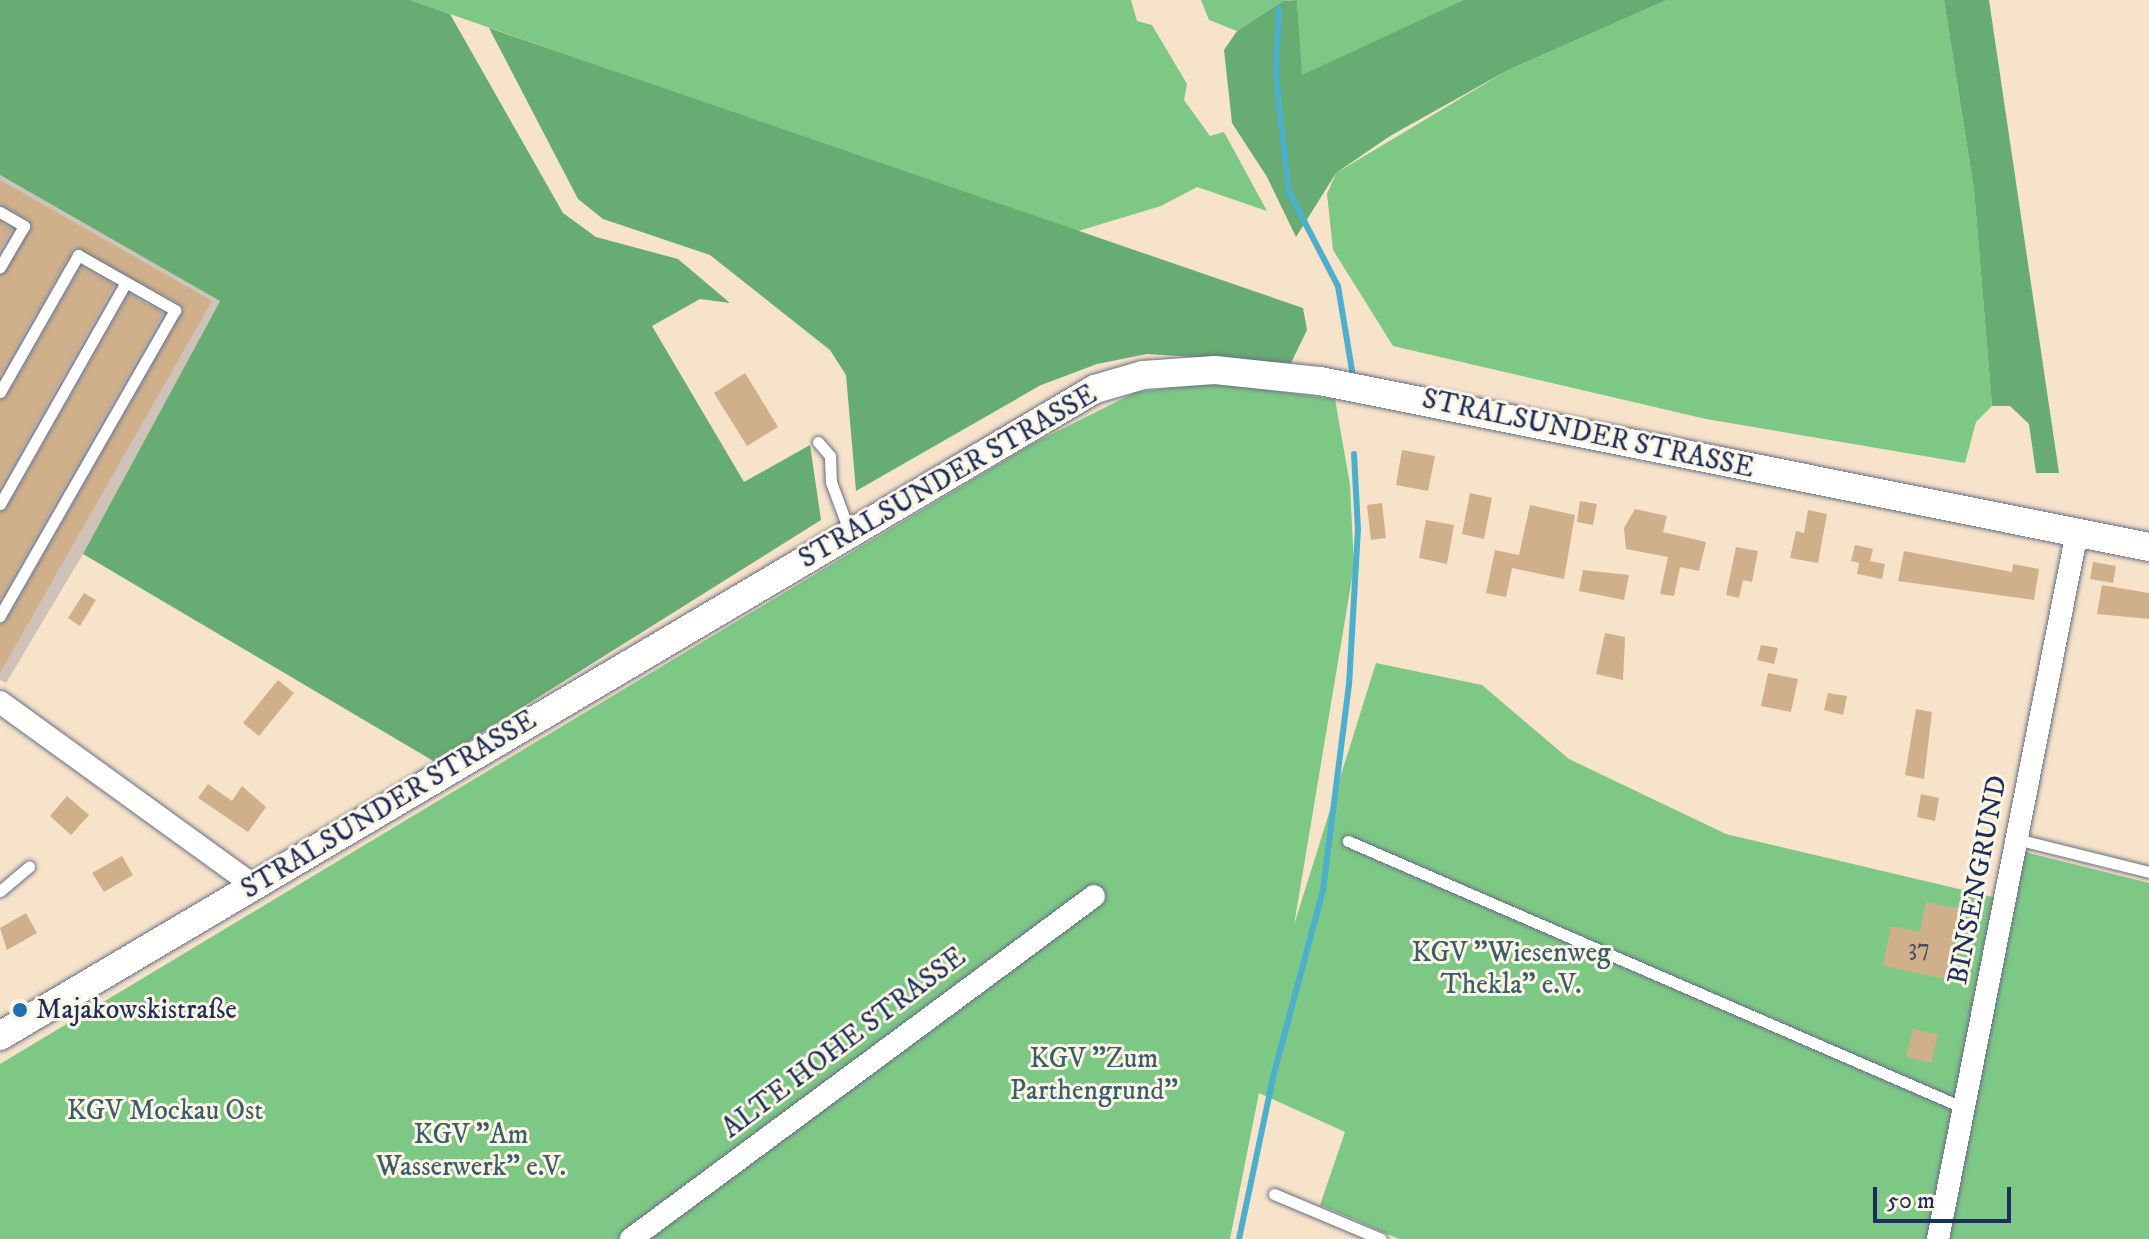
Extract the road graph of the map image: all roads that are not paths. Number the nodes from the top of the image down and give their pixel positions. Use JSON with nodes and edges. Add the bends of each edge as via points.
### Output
{"nodes":[{"id":1,"x":0,"y":212,"type":"edge"},
{"id":2,"x":0,"y":267,"type":"edge"},
{"id":3,"x":126,"y":282,"type":"junction"},
{"id":4,"x":0,"y":392,"type":"edge"},
{"id":5,"x":818,"y":442,"type":"dead end"},
{"id":6,"x":0,"y":504,"type":"edge"},
{"id":7,"x":2077,"y":532,"type":"junction"},
{"id":8,"x":850,"y":533,"type":"junction"},
{"id":9,"x":2149,"y":547,"type":"edge"},
{"id":10,"x":0,"y":616,"type":"edge"},
{"id":11,"x":0,"y":702,"type":"edge"},
{"id":12,"x":2016,"y":839,"type":"junction"},
{"id":13,"x":1348,"y":841,"type":"dead end"},
{"id":14,"x":29,"y":867,"type":"dead end"},
{"id":15,"x":2149,"y":872,"type":"edge"},
{"id":16,"x":253,"y":885,"type":"junction"},
{"id":17,"x":0,"y":891,"type":"edge"},
{"id":18,"x":1094,"y":896,"type":"dead end"},
{"id":19,"x":0,"y":1036,"type":"edge"},
{"id":20,"x":1964,"y":1108,"type":"junction"},
{"id":21,"x":1274,"y":1194,"type":"dead end"},
{"id":22,"x":631,"y":1239,"type":"edge"},
{"id":23,"x":1381,"y":1239,"type":"edge"},
{"id":24,"x":1938,"y":1239,"type":"edge"}],
"edges":[{"from":1,"to":2,"type":"lane","via":[[24,226]]},
{"from":3,"to":4,"type":"lane","via":[[78,255]]},
{"from":3,"to":6,"type":"lane"},
{"from":3,"to":10,"type":"lane","via":[[175,310]]},
{"from":5,"to":8,"type":"lane","via":[[830,456],[831,482]]},
{"from":7,"to":8,"type":"street","name":"STRALSUNDER STRASSE","via":[[1320,381],[1204,370],[1143,375],[1095,389]]},
{"from":7,"to":9,"type":"street","name":"STRALSUNDER STRASSE"},
{"from":7,"to":12,"type":"street","name":"BINSENGRUND"},
{"from":8,"to":16,"type":"street","name":"STRALSUNDER STRASSE"},
{"from":11,"to":16,"type":"street"},
{"from":12,"to":15,"type":"lane"},
{"from":12,"to":20,"type":"street","name":"BINSENGRUND"},
{"from":13,"to":20,"type":"lane"},
{"from":14,"to":17,"type":"lane"},
{"from":16,"to":19,"type":"street","name":"STRALSUNDER STRASSE"},
{"from":18,"to":22,"type":"street","name":"ALTE HOHE STRASSE"},
{"from":20,"to":24,"type":"street","name":"BINSENGRUND"},
{"from":21,"to":23,"type":"lane"}]}
